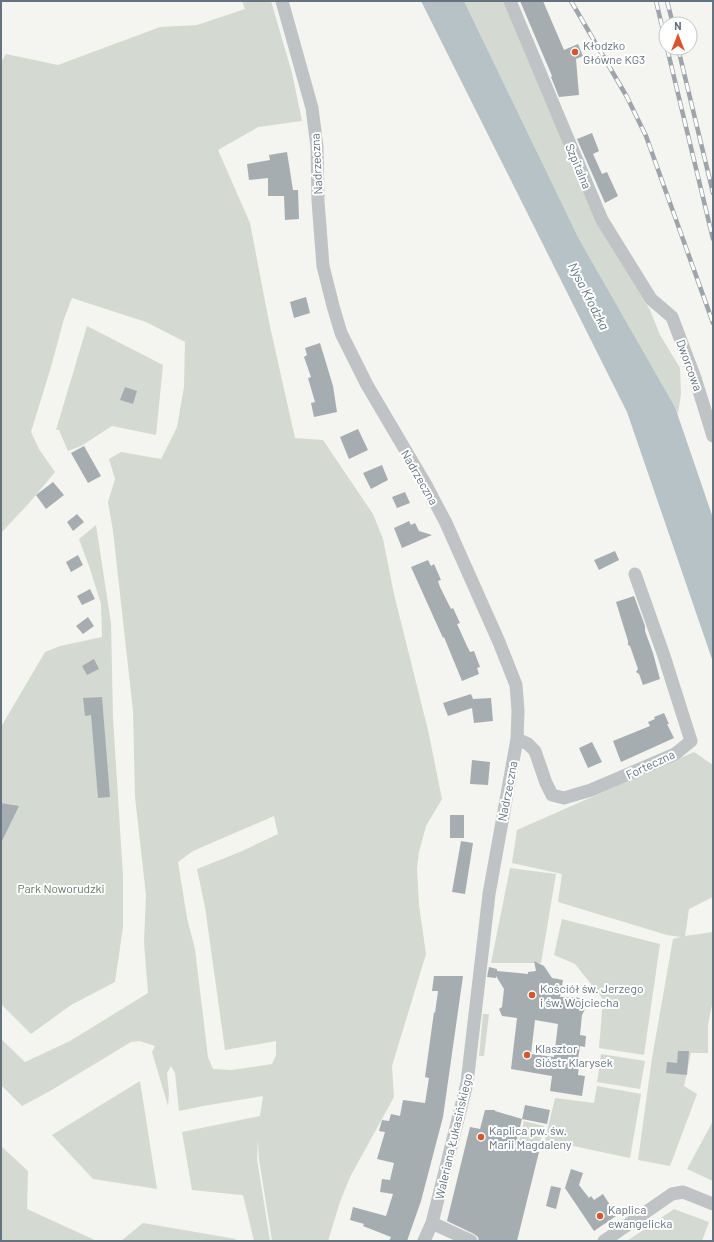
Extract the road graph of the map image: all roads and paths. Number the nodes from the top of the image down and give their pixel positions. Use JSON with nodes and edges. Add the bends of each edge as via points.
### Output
{"nodes":[{"id":1,"x":282,"y":1,"type":"edge"},
{"id":2,"x":510,"y":1,"type":"edge"},
{"id":3,"x":672,"y":317,"type":"joint"},
{"id":4,"x":713,"y":436,"type":"edge"},
{"id":5,"x":635,"y":574,"type":"dead end"},
{"id":6,"x":517,"y":739,"type":"junction"},
{"id":7,"x":482,"y":957,"type":"joint"},
{"id":8,"x":713,"y":1204,"type":"edge"},
{"id":9,"x":432,"y":1223,"type":"junction"},
{"id":10,"x":424,"y":1241,"type":"edge"},
{"id":11,"x":471,"y":1241,"type":"edge"},
{"id":12,"x":604,"y":1241,"type":"edge"}],
"edges":[{"from":1,"to":6,"type":"street","name":"Nadrzeczna","via":[[312,108],[317,147],[323,266],[341,333],[360,373],[446,523],[499,642],[516,685]]},
{"from":2,"to":3,"type":"street","name":"Szpitalna","via":[[602,220],[651,299]]},
{"from":3,"to":4,"type":"street","name":"Dworcowa"},
{"from":5,"to":6,"type":"street","name":"Forteczna","via":[[691,741],[675,754],[591,790],[564,798],[552,795],[535,751]]},
{"from":6,"to":7,"type":"street","name":"Nadrzeczna","via":[[489,894]]},
{"from":7,"to":9,"type":"street","name":"Waleriana Łukasińskiego","via":[[467,1083]]},
{"from":8,"to":12,"type":"street","via":[[683,1192],[672,1194]]},
{"from":9,"to":10,"type":"street","name":"Waleriana Łukasińskiego"},
{"from":9,"to":11,"type":"street"}]}
